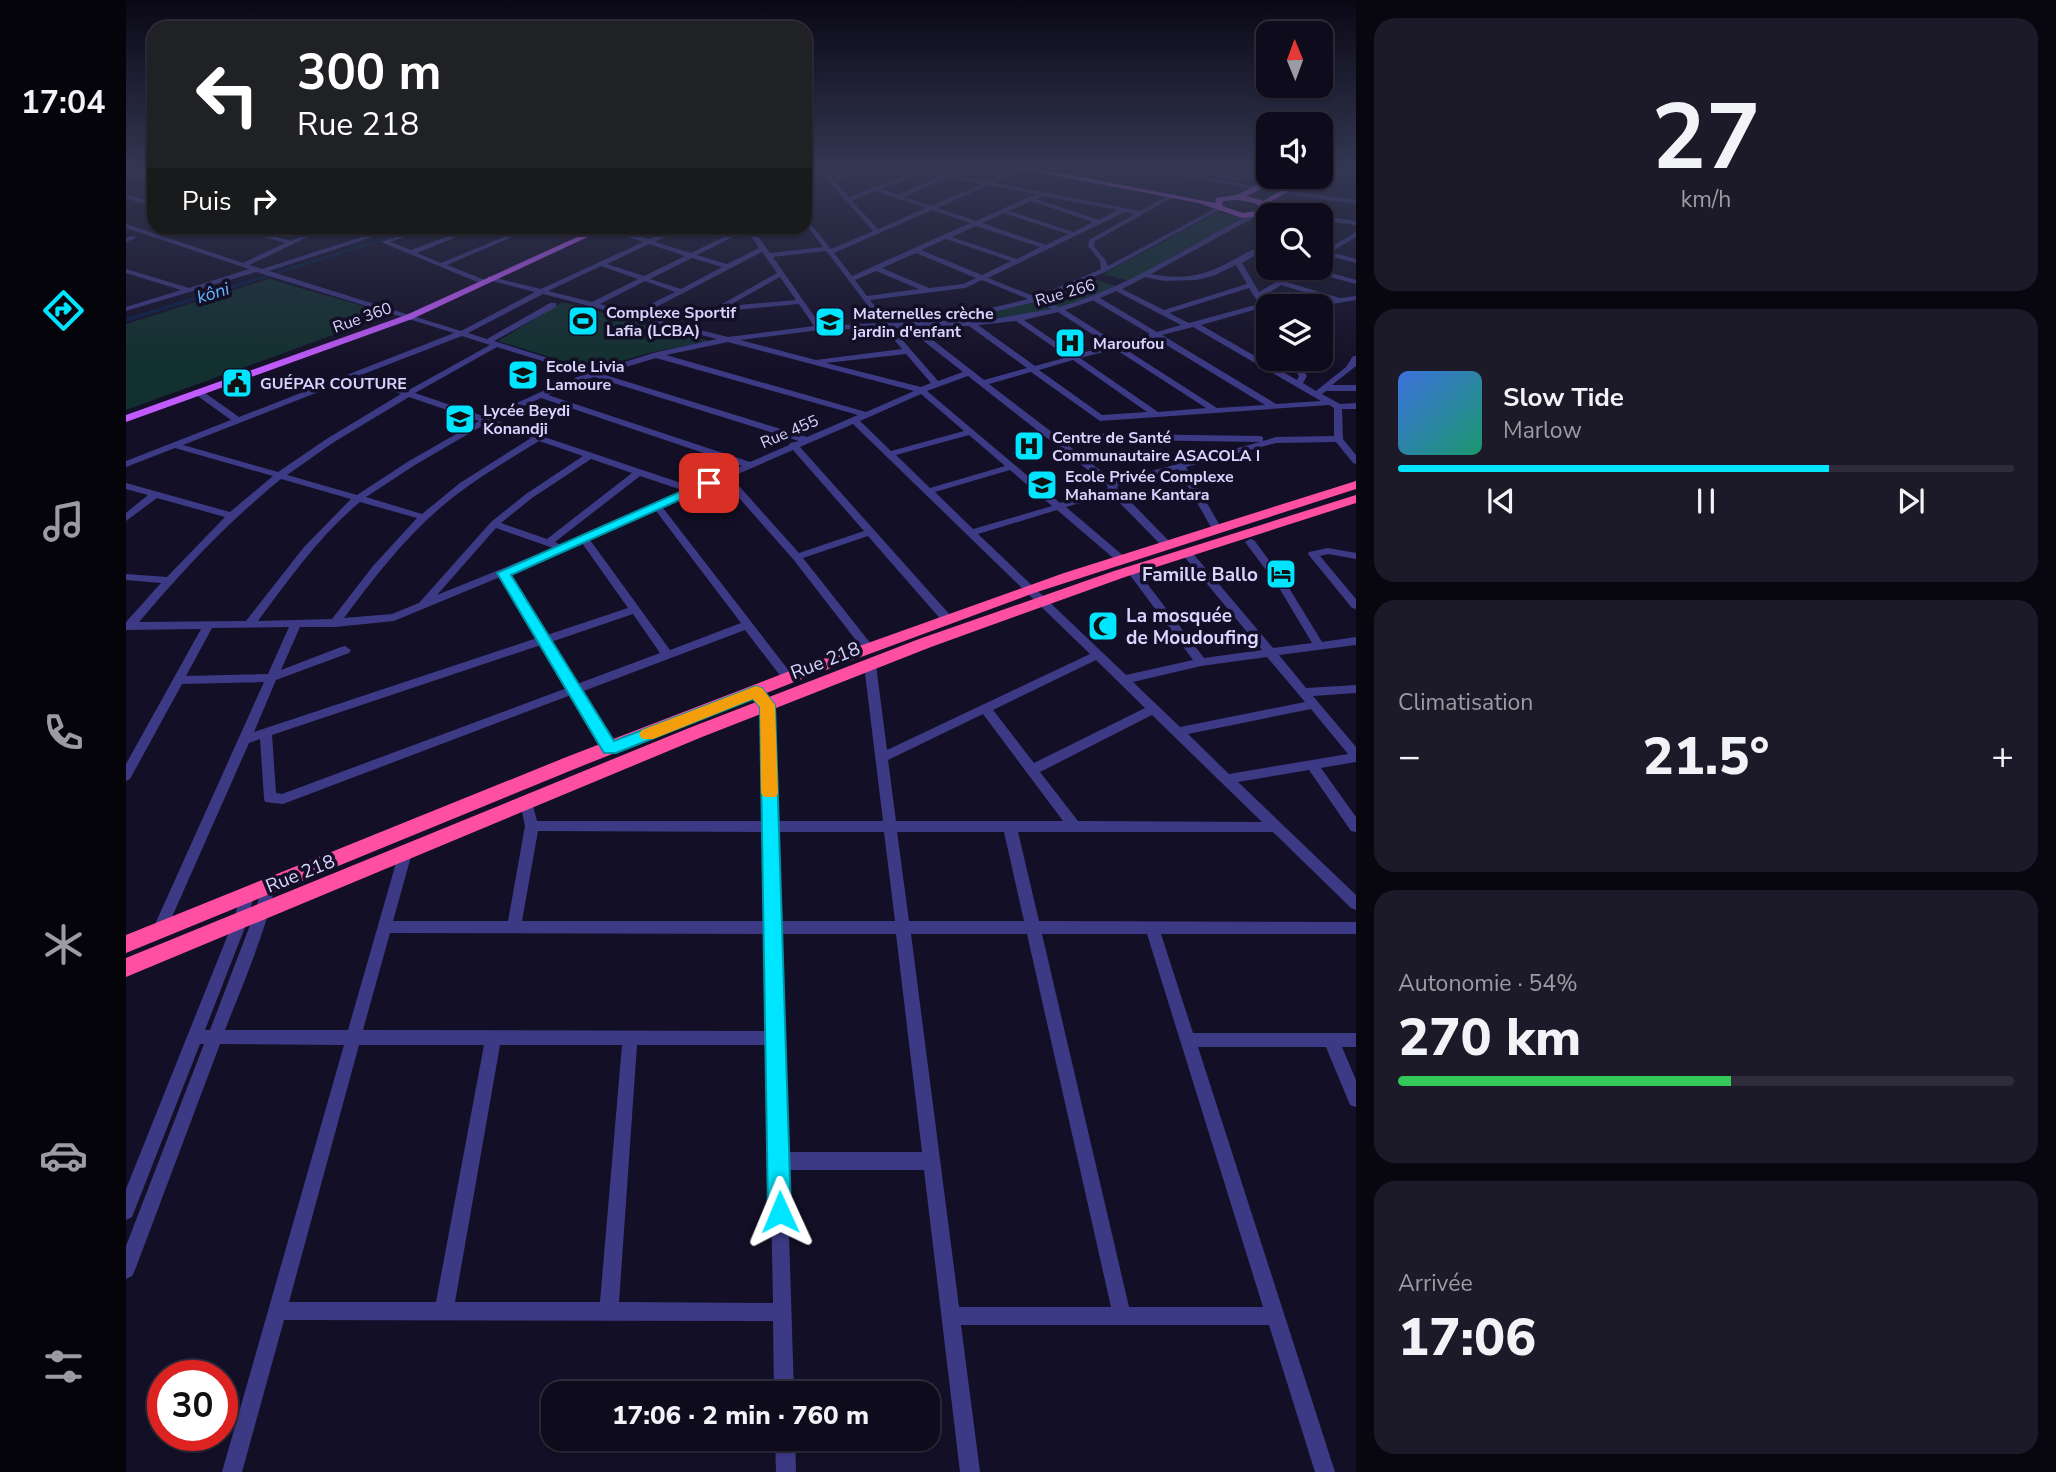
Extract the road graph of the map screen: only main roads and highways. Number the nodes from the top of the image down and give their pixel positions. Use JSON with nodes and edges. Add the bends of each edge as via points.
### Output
{"nodes":[{"id":1,"x":578,"y":235,"type":"edge"},
{"id":2,"x":588,"y":235,"type":"edge"},
{"id":3,"x":483,"y":280,"type":"junction"},
{"id":4,"x":404,"y":315,"type":"junction"},
{"id":5,"x":126,"y":416,"type":"edge"},
{"id":6,"x":1356,"y":485,"type":"edge"},
{"id":7,"x":1356,"y":499,"type":"edge"},
{"id":8,"x":1127,"y":565,"type":"junction"},
{"id":9,"x":1036,"y":595,"type":"junction"},
{"id":10,"x":869,"y":657,"type":"junction"},
{"id":11,"x":762,"y":699,"type":"junction"},
{"id":12,"x":126,"y":944,"type":"edge"},
{"id":13,"x":126,"y":968,"type":"edge"}],
"edges":[{"from":1,"to":3,"type":"main road","name":"Rue 360"},
{"from":2,"to":3,"type":"main road","name":"Rue 360"},
{"from":3,"to":4,"type":"main road","name":"Rue 360"},
{"from":4,"to":5,"type":"main road","name":"Rue 360"},
{"from":4,"to":5,"type":"main road","name":"Rue 360"},
{"from":6,"to":8,"type":"highway","name":"Rue 218","via":[[1167,545]]},
{"from":7,"to":8,"type":"highway","name":"Rue 218","via":[[1186,552]]},
{"from":8,"to":9,"type":"highway","name":"Rue 218"},
{"from":9,"to":10,"type":"highway","name":"Rue 218"},
{"from":9,"to":10,"type":"highway","name":"Rue 218","via":[[947,619]]},
{"from":10,"to":11,"type":"highway","name":"Rue 218"},
{"from":10,"to":11,"type":"highway","name":"Rue 218","via":[[789,679]]},
{"from":11,"to":12,"type":"highway","name":"Rue 218","via":[[610,749]]},
{"from":11,"to":13,"type":"highway","name":"Rue 218"}]}
